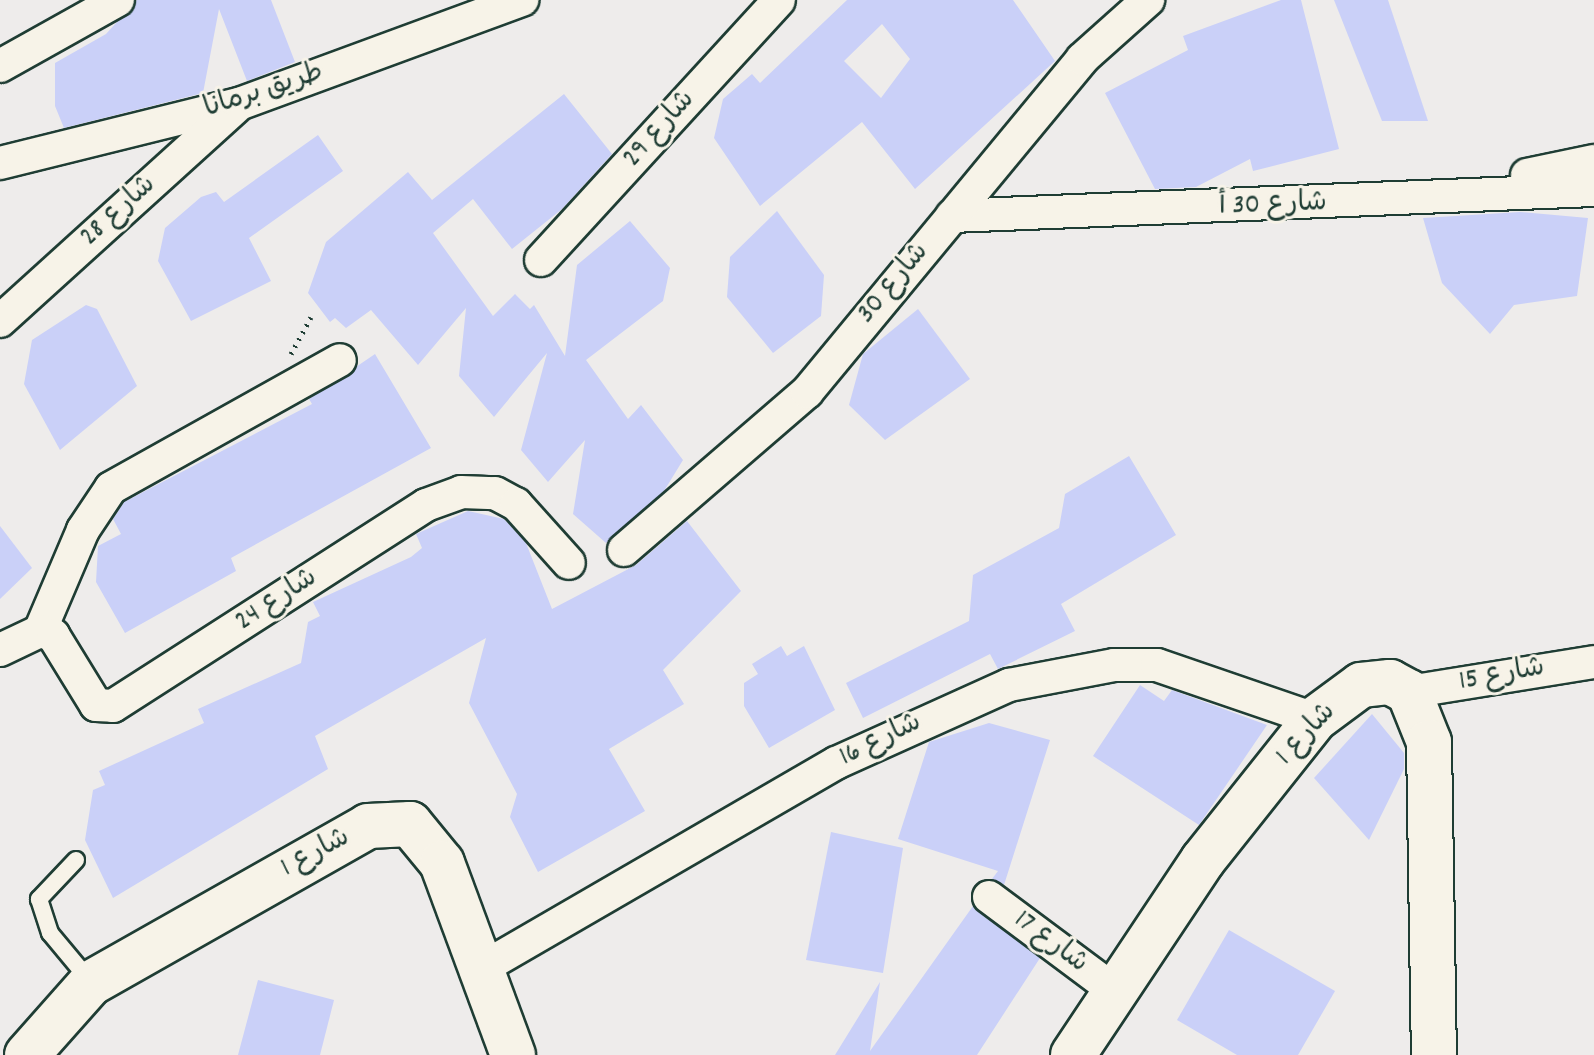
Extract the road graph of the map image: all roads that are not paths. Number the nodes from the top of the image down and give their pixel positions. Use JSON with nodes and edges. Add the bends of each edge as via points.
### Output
{"nodes":[{"id":1,"x":118,"y":0,"type":"edge"},
{"id":2,"x":522,"y":0,"type":"edge"},
{"id":3,"x":779,"y":0,"type":"edge"},
{"id":4,"x":1148,"y":0,"type":"edge"},
{"id":5,"x":0,"y":66,"type":"edge"},
{"id":6,"x":239,"y":104,"type":"junction"},
{"id":7,"x":1594,"y":161,"type":"edge"},
{"id":8,"x":0,"y":163,"type":"edge"},
{"id":9,"x":1594,"y":190,"type":"edge"},
{"id":10,"x":1446,"y":193,"type":"junction"},
{"id":11,"x":952,"y":216,"type":"junction"},
{"id":12,"x":541,"y":260,"type":"dead end"},
{"id":13,"x":0,"y":321,"type":"edge"},
{"id":14,"x":340,"y":360,"type":"dead end"},
{"id":15,"x":624,"y":550,"type":"dead end"},
{"id":16,"x":569,"y":563,"type":"dead end"},
{"id":17,"x":40,"y":631,"type":"junction"},
{"id":18,"x":0,"y":650,"type":"edge"},
{"id":19,"x":1594,"y":662,"type":"edge"},
{"id":20,"x":1409,"y":692,"type":"junction"},
{"id":21,"x":1315,"y":719,"type":"junction"},
{"id":22,"x":76,"y":860,"type":"dead end"},
{"id":23,"x":989,"y":897,"type":"dead end"},
{"id":24,"x":484,"y":967,"type":"junction"},
{"id":25,"x":91,"y":983,"type":"junction"},
{"id":26,"x":1111,"y":988,"type":"junction"},
{"id":27,"x":27,"y":1055,"type":"edge"},
{"id":28,"x":513,"y":1055,"type":"edge"},
{"id":29,"x":1073,"y":1055,"type":"edge"},
{"id":30,"x":1434,"y":1055,"type":"edge"}],
"edges":[{"from":1,"to":5,"type":"street"},
{"from":2,"to":6,"type":"street","name":"طريق برمانا"},
{"from":3,"to":12,"type":"street","name":"شارع 29"},
{"from":4,"to":11,"type":"street","name":"شارع 30","via":[[1082,59]]},
{"from":6,"to":8,"type":"street","name":"طريق برمانا"},
{"from":6,"to":13,"type":"street","name":"شارع 28"},
{"from":7,"to":10,"type":"street"},
{"from":9,"to":10,"type":"street","name":"شارع 30 أ"},
{"from":10,"to":11,"type":"street","name":"شارع 30 أ","via":[[1377,203]]},
{"from":11,"to":15,"type":"street","name":"شارع 30","via":[[807,392]]},
{"from":14,"to":17,"type":"street","via":[[111,488],[83,530]]},
{"from":16,"to":17,"type":"street","name":"شارع 24","via":[[516,504],[495,493],[461,492],[426,505],[113,706],[96,705],[53,635]]},
{"from":17,"to":18,"type":"street"},
{"from":19,"to":20,"type":"street","name":"شارع 15"},
{"from":20,"to":21,"type":"street","name":"شارع 1","via":[[1390,682],[1361,685]]},
{"from":20,"to":30,"type":"street","via":[[1429,742]]},
{"from":21,"to":24,"type":"street","name":"شارع 16","via":[[1157,665],[1114,665],[1009,685],[836,763]]},
{"from":21,"to":26,"type":"street","name":"شارع 1"},
{"from":22,"to":25,"type":"lane","via":[[39,899],[50,933]]},
{"from":23,"to":26,"type":"street","name":"شارع 17"},
{"from":24,"to":25,"type":"street","name":"شارع 1","via":[[442,863],[410,824],[368,826],[320,849]]},
{"from":24,"to":28,"type":"street","name":"شارع 1"},
{"from":25,"to":27,"type":"street","name":"شارع 1"},
{"from":26,"to":29,"type":"street","name":"شارع 1"}]}
